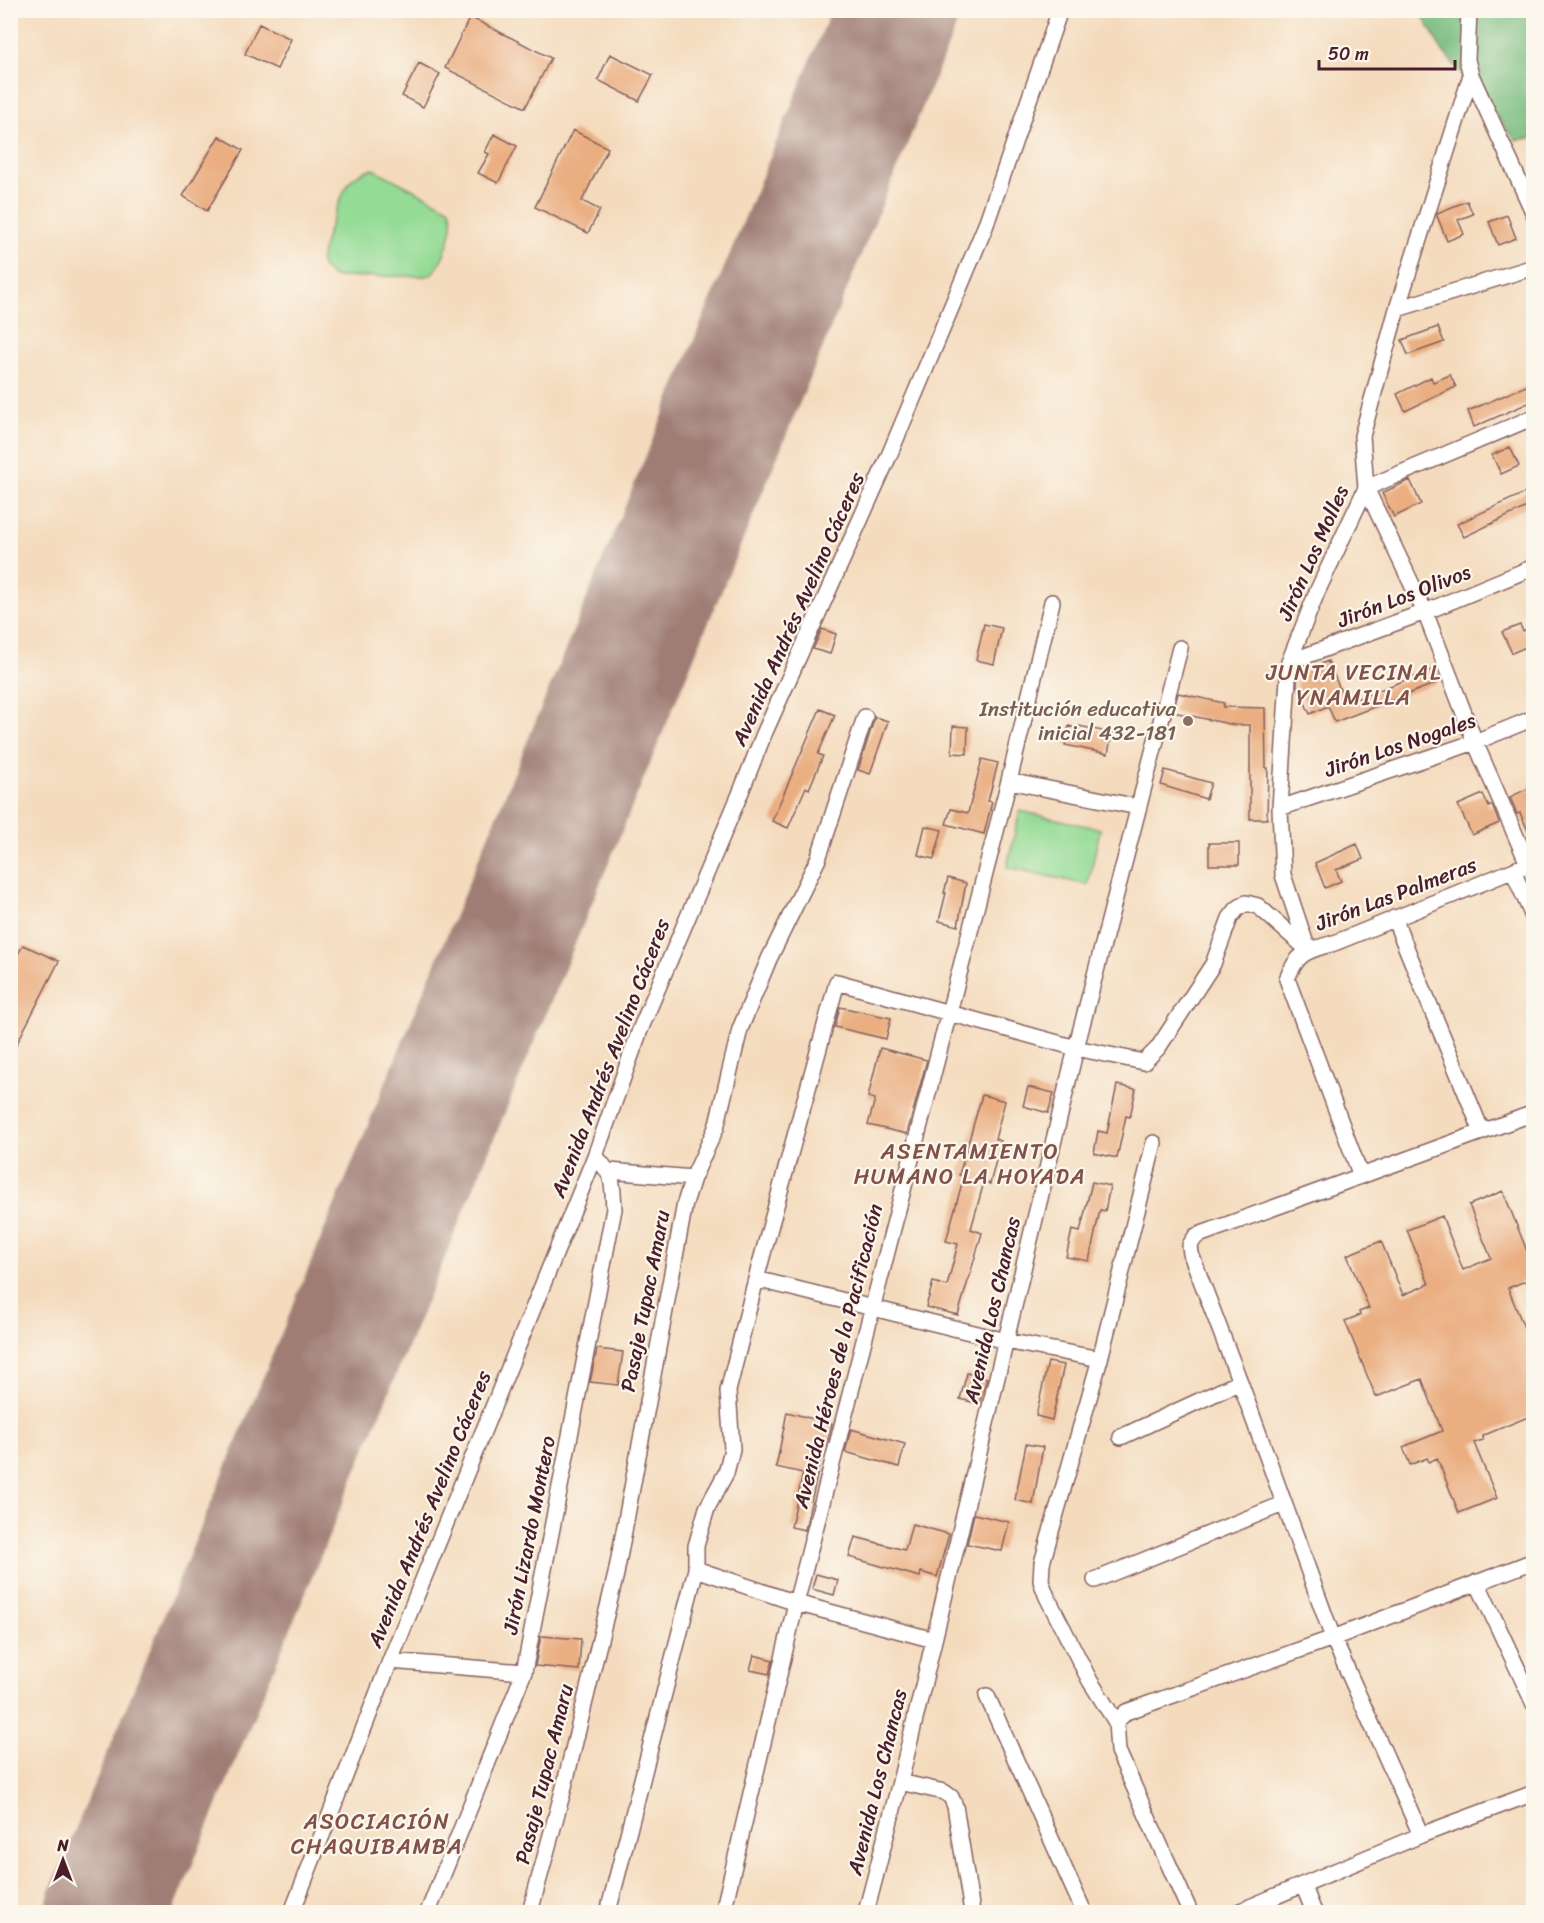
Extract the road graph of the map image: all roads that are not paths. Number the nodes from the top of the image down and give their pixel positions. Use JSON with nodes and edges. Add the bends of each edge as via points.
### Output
{"nodes":[{"id":1,"x":1060,"y":10,"type":"edge"},
{"id":2,"x":1469,"y":10,"type":"edge"},
{"id":3,"x":1471,"y":75,"type":"junction"},
{"id":4,"x":1533,"y":214,"type":"edge"},
{"id":5,"x":1533,"y":267,"type":"edge"},
{"id":6,"x":1397,"y":309,"type":"junction"},
{"id":7,"x":1533,"y":417,"type":"edge"},
{"id":8,"x":1366,"y":488,"type":"junction"},
{"id":9,"x":1533,"y":567,"type":"edge"},
{"id":10,"x":1053,"y":602,"type":"dead end"},
{"id":11,"x":1425,"y":612,"type":"junction"},
{"id":12,"x":1180,"y":648,"type":"dead end"},
{"id":13,"x":1289,"y":662,"type":"junction"},
{"id":14,"x":865,"y":717,"type":"dead end"},
{"id":15,"x":1533,"y":718,"type":"edge"},
{"id":16,"x":1475,"y":742,"type":"junction"},
{"id":17,"x":1009,"y":781,"type":"junction"},
{"id":18,"x":1138,"y":807,"type":"junction"},
{"id":19,"x":1280,"y":808,"type":"junction"},
{"id":20,"x":1531,"y":863,"type":"edge"},
{"id":21,"x":1513,"y":871,"type":"junction"},
{"id":22,"x":1394,"y":918,"type":"junction"},
{"id":23,"x":1533,"y":919,"type":"edge"},
{"id":24,"x":1309,"y":951,"type":"junction"},
{"id":25,"x":949,"y":1013,"type":"junction"},
{"id":26,"x":1076,"y":1048,"type":"junction"},
{"id":27,"x":1533,"y":1113,"type":"edge"},
{"id":28,"x":1482,"y":1132,"type":"junction"},
{"id":29,"x":1154,"y":1143,"type":"dead end"},
{"id":30,"x":596,"y":1156,"type":"junction"},
{"id":31,"x":609,"y":1171,"type":"junction"},
{"id":32,"x":1360,"y":1176,"type":"junction"},
{"id":33,"x":693,"y":1178,"type":"junction"},
{"id":34,"x":756,"y":1279,"type":"junction"},
{"id":35,"x":873,"y":1307,"type":"junction"},
{"id":36,"x":1006,"y":1341,"type":"junction"},
{"id":37,"x":1100,"y":1359,"type":"junction"},
{"id":38,"x":1240,"y":1382,"type":"junction"},
{"id":39,"x":1121,"y":1437,"type":"dead end"},
{"id":40,"x":1283,"y":1504,"type":"junction"},
{"id":41,"x":1533,"y":1561,"type":"edge"},
{"id":42,"x":696,"y":1569,"type":"junction"},
{"id":43,"x":1095,"y":1580,"type":"dead end"},
{"id":44,"x":1478,"y":1582,"type":"junction"},
{"id":45,"x":796,"y":1603,"type":"junction"},
{"id":46,"x":1333,"y":1638,"type":"junction"},
{"id":47,"x":934,"y":1640,"type":"junction"},
{"id":48,"x":390,"y":1661,"type":"junction"},
{"id":49,"x":524,"y":1671,"type":"junction"},
{"id":50,"x":987,"y":1696,"type":"dead end"},
{"id":51,"x":1533,"y":1704,"type":"edge"},
{"id":52,"x":1116,"y":1722,"type":"junction"},
{"id":53,"x":900,"y":1782,"type":"junction"},
{"id":54,"x":1533,"y":1793,"type":"edge"},
{"id":55,"x":1421,"y":1835,"type":"junction"},
{"id":56,"x":1303,"y":1885,"type":"junction"},
{"id":57,"x":292,"y":1912,"type":"edge"},
{"id":58,"x":428,"y":1912,"type":"edge"},
{"id":59,"x":530,"y":1912,"type":"edge"},
{"id":60,"x":608,"y":1912,"type":"edge"},
{"id":61,"x":723,"y":1912,"type":"edge"},
{"id":62,"x":866,"y":1912,"type":"edge"},
{"id":63,"x":972,"y":1912,"type":"edge"},
{"id":64,"x":1084,"y":1912,"type":"edge"},
{"id":65,"x":1190,"y":1912,"type":"edge"},
{"id":66,"x":1238,"y":1912,"type":"edge"},
{"id":67,"x":1314,"y":1912,"type":"edge"}],
"edges":[{"from":1,"to":30,"type":"street","name":"Avenida Andrés Avelino Cáceres","via":[[985,227],[653,998]]},
{"from":2,"to":3,"type":"street","via":[[1467,60]]},
{"from":3,"to":4,"type":"street"},
{"from":3,"to":6,"type":"street","name":"Jirón Los Molles"},
{"from":5,"to":6,"type":"street"},
{"from":6,"to":8,"type":"street","name":"Jirón Los Molles","via":[[1362,436]]},
{"from":7,"to":8,"type":"street"},
{"from":8,"to":11,"type":"street"},
{"from":8,"to":13,"type":"street","name":"Jirón Los Molles"},
{"from":9,"to":11,"type":"street","name":"Jirón Los Olivos"},
{"from":10,"to":17,"type":"street","name":"Avenida Héroes de la Pacificación"},
{"from":11,"to":13,"type":"street","name":"Jirón Los Olivos"},
{"from":11,"to":16,"type":"street"},
{"from":12,"to":18,"type":"street","name":"Avenida Los Chancas"},
{"from":13,"to":19,"type":"street","name":"Jirón Los Molles"},
{"from":14,"to":33,"type":"street","name":"Pasaje Tupac Amaru","via":[[818,859],[740,1029],[716,1128]]},
{"from":15,"to":16,"type":"street","name":"Jirón Los Nogales"},
{"from":16,"to":19,"type":"street","name":"Jirón Los Nogales"},
{"from":16,"to":20,"type":"street"},
{"from":17,"to":18,"type":"street"},
{"from":17,"to":25,"type":"street","name":"Avenida Héroes de la Pacificación"},
{"from":18,"to":26,"type":"street","name":"Avenida Los Chancas"},
{"from":19,"to":24,"type":"street","name":"Jirón Los Molles","via":[[1283,875]]},
{"from":20,"to":21,"type":"street","name":"Jirón Las Palmeras"},
{"from":21,"to":22,"type":"street","name":"Jirón Las Palmeras"},
{"from":21,"to":23,"type":"street"},
{"from":22,"to":24,"type":"street","name":"Jirón Las Palmeras"},
{"from":22,"to":28,"type":"street"},
{"from":24,"to":26,"type":"street","via":[[1258,906],[1246,903],[1230,918],[1213,964],[1144,1062]]},
{"from":24,"to":32,"type":"street","name":"Jirón Las Palmeras","via":[[1294,961],[1287,979]]},
{"from":25,"to":26,"type":"street"},
{"from":25,"to":34,"type":"street","via":[[837,982]]},
{"from":25,"to":35,"type":"street","name":"Avenida Héroes de la Pacificación"},
{"from":26,"to":36,"type":"street","name":"Avenida Los Chancas"},
{"from":27,"to":28,"type":"street"},
{"from":28,"to":32,"type":"street"},
{"from":29,"to":37,"type":"street"},
{"from":30,"to":31,"type":"street"},
{"from":30,"to":48,"type":"street","name":"Avenida Andrés Avelino Cáceres"},
{"from":31,"to":33,"type":"street"},
{"from":31,"to":49,"type":"street","name":"Jirón Lizardo Montero","via":[[614,1209]]},
{"from":32,"to":38,"type":"street","via":[[1196,1236],[1190,1245]]},
{"from":33,"to":59,"type":"street","name":"Pasaje Tupac Amaru","via":[[685,1203],[616,1574]]},
{"from":34,"to":35,"type":"street"},
{"from":34,"to":42,"type":"street","via":[[728,1391],[732,1449],[726,1473],[707,1508],[696,1546]]},
{"from":35,"to":36,"type":"street"},
{"from":35,"to":45,"type":"street","name":"Avenida Héroes de la Pacificación"},
{"from":36,"to":37,"type":"street"},
{"from":36,"to":47,"type":"street","name":"Avenida Los Chancas"},
{"from":37,"to":52,"type":"street","via":[[1042,1563],[1041,1581],[1090,1681]]},
{"from":38,"to":39,"type":"street"},
{"from":38,"to":40,"type":"street"},
{"from":40,"to":43,"type":"street"},
{"from":40,"to":46,"type":"street"},
{"from":41,"to":44,"type":"street"},
{"from":42,"to":45,"type":"street"},
{"from":42,"to":60,"type":"street"},
{"from":44,"to":46,"type":"street"},
{"from":44,"to":51,"type":"street"},
{"from":45,"to":47,"type":"street"},
{"from":45,"to":61,"type":"street","name":"Avenida Héroes de la Pacificación"},
{"from":46,"to":52,"type":"street","via":[[1126,1712]]},
{"from":46,"to":55,"type":"street"},
{"from":47,"to":53,"type":"street","name":"Avenida Los Chancas"},
{"from":48,"to":49,"type":"street"},
{"from":48,"to":57,"type":"street","name":"Avenida Andrés Avelino Cáceres"},
{"from":49,"to":58,"type":"street","name":"Jirón Lizardo Montero"},
{"from":50,"to":64,"type":"street"},
{"from":52,"to":65,"type":"street","via":[[1118,1751]]},
{"from":53,"to":62,"type":"street","name":"Avenida Los Chancas"},
{"from":53,"to":63,"type":"street","via":[[951,1797]]},
{"from":54,"to":55,"type":"street"},
{"from":55,"to":56,"type":"street"},
{"from":56,"to":66,"type":"street"},
{"from":56,"to":67,"type":"street"}]}
